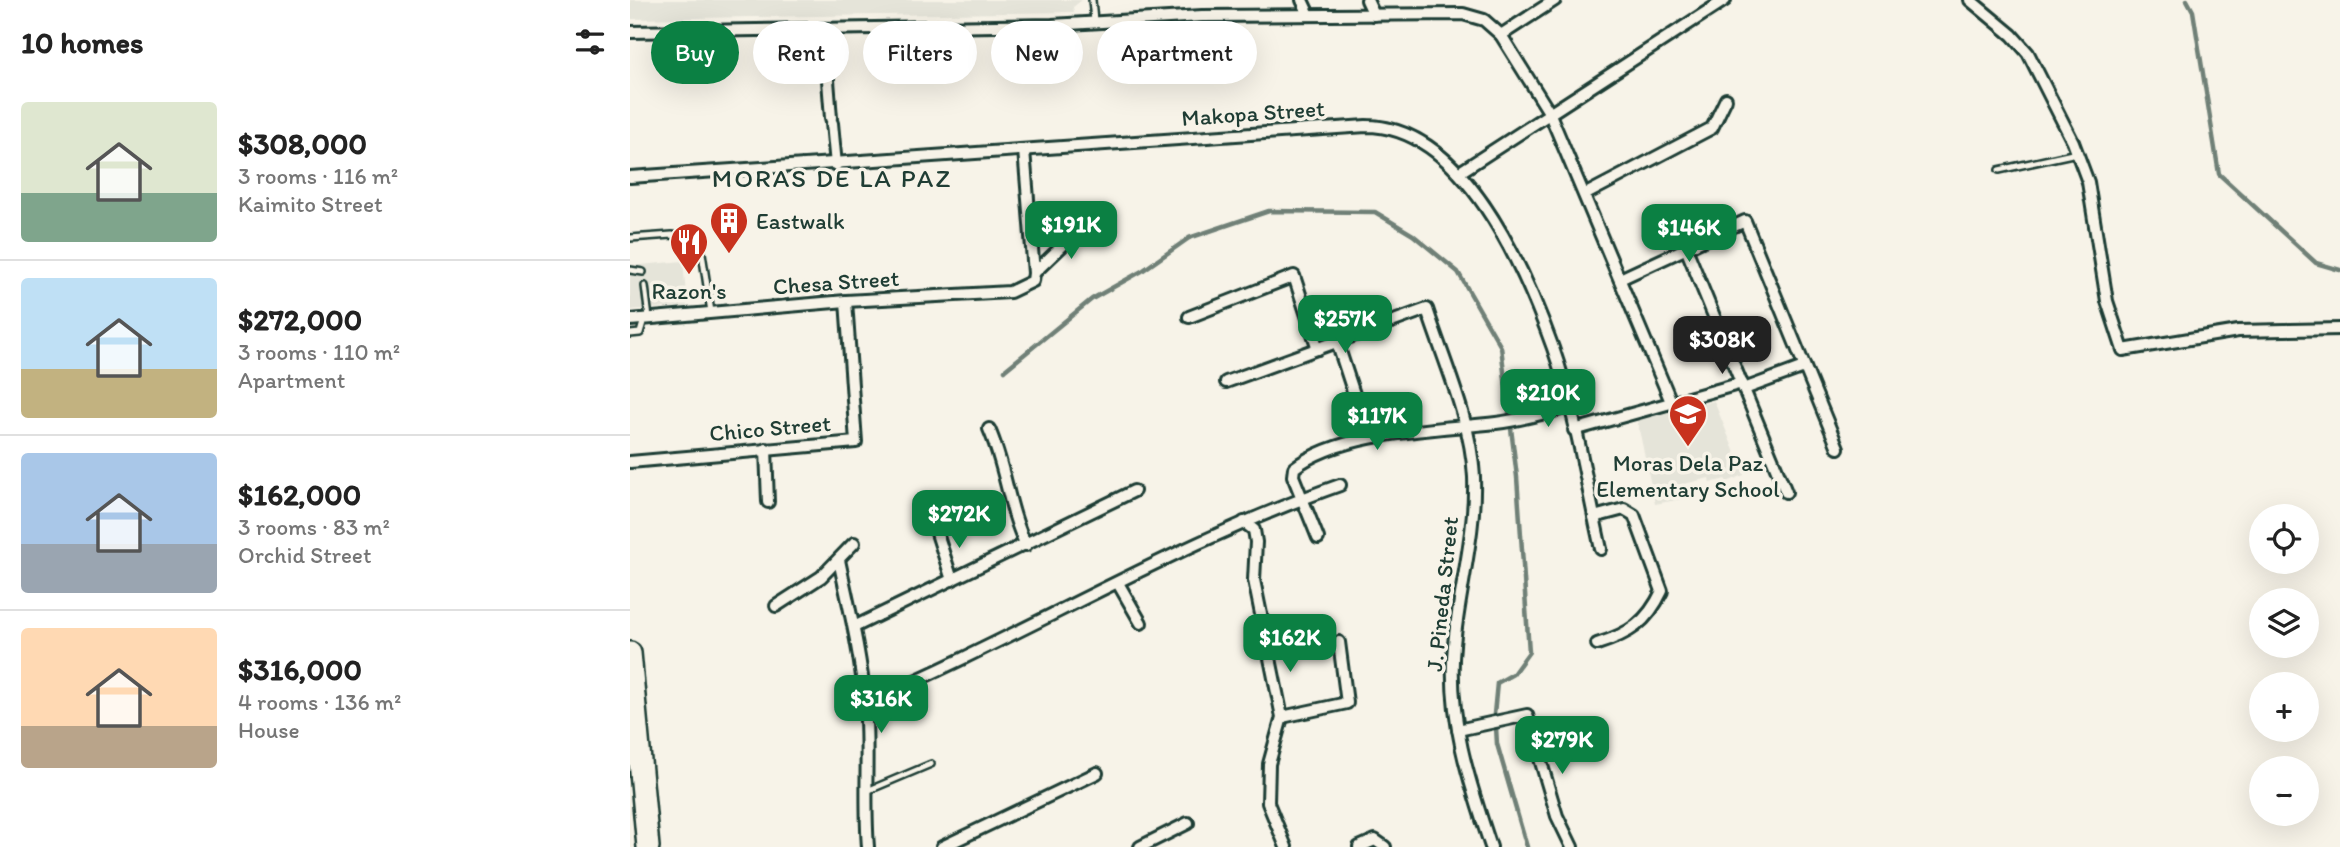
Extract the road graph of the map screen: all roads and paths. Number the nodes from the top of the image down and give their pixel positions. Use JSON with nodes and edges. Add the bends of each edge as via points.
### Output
{"nodes":[{"id":1,"x":1092,"y":0,"type":"edge"},
{"id":2,"x":1302,"y":0,"type":"edge"},
{"id":3,"x":1367,"y":0,"type":"edge"},
{"id":4,"x":1421,"y":0,"type":"edge"},
{"id":5,"x":1555,"y":0,"type":"edge"},
{"id":6,"x":1725,"y":0,"type":"edge"},
{"id":7,"x":1970,"y":0,"type":"edge"},
{"id":8,"x":1420,"y":14,"type":"junction"},
{"id":9,"x":1309,"y":15,"type":"junction"},
{"id":10,"x":1374,"y":15,"type":"junction"},
{"id":11,"x":1094,"y":22,"type":"junction"},
{"id":12,"x":849,"y":29,"type":"edge"},
{"id":13,"x":753,"y":31,"type":"edge"},
{"id":14,"x":630,"y":32,"type":"edge"},
{"id":15,"x":1501,"y":35,"type":"junction"},
{"id":16,"x":829,"y":84,"type":"edge"},
{"id":17,"x":1726,"y":99,"type":"dead end"},
{"id":18,"x":1549,"y":113,"type":"junction"},
{"id":19,"x":1024,"y":150,"type":"junction"},
{"id":20,"x":2077,"y":153,"type":"junction"},
{"id":21,"x":836,"y":165,"type":"junction"},
{"id":22,"x":1999,"y":170,"type":"dead end"},
{"id":23,"x":1460,"y":172,"type":"junction"},
{"id":24,"x":630,"y":177,"type":"edge"},
{"id":25,"x":1586,"y":194,"type":"junction"},
{"id":26,"x":1086,"y":223,"type":"dead end"},
{"id":27,"x":630,"y":238,"type":"edge"},
{"id":28,"x":1686,"y":248,"type":"junction"},
{"id":29,"x":630,"y":270,"type":"edge"},
{"id":30,"x":643,"y":272,"type":"dead end"},
{"id":31,"x":1034,"y":273,"type":"junction"},
{"id":32,"x":1620,"y":279,"type":"junction"},
{"id":33,"x":645,"y":286,"type":"dead end"},
{"id":34,"x":846,"y":301,"type":"junction"},
{"id":35,"x":710,"y":312,"type":"junction"},
{"id":36,"x":1189,"y":317,"type":"dead end"},
{"id":37,"x":647,"y":319,"type":"junction"},
{"id":38,"x":630,"y":320,"type":"edge"},
{"id":39,"x":2340,"y":329,"type":"edge"},
{"id":40,"x":630,"y":334,"type":"edge"},
{"id":41,"x":1337,"y":342,"type":"junction"},
{"id":42,"x":1318,"y":349,"type":"junction"},
{"id":43,"x":1804,"y":367,"type":"junction"},
{"id":44,"x":1226,"y":382,"type":"dead end"},
{"id":45,"x":1743,"y":386,"type":"junction"},
{"id":46,"x":1672,"y":404,"type":"junction"},
{"id":47,"x":1569,"y":407,"type":"junction"},
{"id":48,"x":1465,"y":426,"type":"junction"},
{"id":49,"x":989,"y":429,"type":"dead end"},
{"id":50,"x":1574,"y":430,"type":"junction"},
{"id":51,"x":1368,"y":437,"type":"junction"},
{"id":52,"x":1838,"y":448,"type":"dead end"},
{"id":53,"x":766,"y":449,"type":"junction"},
{"id":54,"x":630,"y":462,"type":"edge"},
{"id":55,"x":1340,"y":485,"type":"dead end"},
{"id":56,"x":1134,"y":491,"type":"dead end"},
{"id":57,"x":1786,"y":492,"type":"dead end"},
{"id":58,"x":1301,"y":499,"type":"junction"},
{"id":59,"x":768,"y":502,"type":"dead end"},
{"id":60,"x":1594,"y":517,"type":"junction"},
{"id":61,"x":1244,"y":522,"type":"junction"},
{"id":62,"x":936,"y":530,"type":"dead end"},
{"id":63,"x":1318,"y":538,"type":"dead end"},
{"id":64,"x":854,"y":543,"type":"dead end"},
{"id":65,"x":1026,"y":545,"type":"junction"},
{"id":66,"x":1601,"y":550,"type":"dead end"},
{"id":67,"x":839,"y":560,"type":"junction"},
{"id":68,"x":952,"y":580,"type":"junction"},
{"id":69,"x":1118,"y":583,"type":"junction"},
{"id":70,"x":776,"y":606,"type":"dead end"},
{"id":71,"x":1141,"y":622,"type":"dead end"},
{"id":72,"x":853,"y":627,"type":"junction"},
{"id":73,"x":1339,"y":642,"type":"dead end"},
{"id":74,"x":1597,"y":644,"type":"dead end"},
{"id":75,"x":630,"y":655,"type":"edge"},
{"id":76,"x":865,"y":703,"type":"junction"},
{"id":77,"x":1282,"y":717,"type":"junction"},
{"id":78,"x":1458,"y":730,"type":"junction"},
{"id":79,"x":931,"y":764,"type":"dead end"},
{"id":80,"x":1097,"y":774,"type":"dead end"},
{"id":81,"x":864,"y":793,"type":"junction"},
{"id":82,"x":1188,"y":824,"type":"dead end"},
{"id":83,"x":648,"y":847,"type":"edge"},
{"id":84,"x":867,"y":847,"type":"edge"},
{"id":85,"x":942,"y":847,"type":"edge"},
{"id":86,"x":1140,"y":847,"type":"edge"},
{"id":87,"x":1286,"y":847,"type":"edge"},
{"id":88,"x":1359,"y":847,"type":"edge"},
{"id":89,"x":1385,"y":847,"type":"edge"},
{"id":90,"x":1491,"y":847,"type":"edge"},
{"id":91,"x":1572,"y":847,"type":"edge"}],
"edges":[{"from":1,"to":11,"type":"lane"},
{"from":2,"to":9,"type":"street"},
{"from":3,"to":10,"type":"street"},
{"from":4,"to":8,"type":"street"},
{"from":5,"to":15,"type":"street"},
{"from":6,"to":18,"type":"street"},
{"from":7,"to":20,"type":"street","via":[[2028,53]]},
{"from":8,"to":10,"type":"street"},
{"from":8,"to":15,"type":"street","via":[[1474,17]]},
{"from":9,"to":10,"type":"street"},
{"from":9,"to":11,"type":"street"},
{"from":11,"to":12,"type":"street"},
{"from":13,"to":14,"type":"street"},
{"from":15,"to":18,"type":"street"},
{"from":16,"to":21,"type":"street"},
{"from":17,"to":25,"type":"street","via":[[1712,128]]},
{"from":18,"to":23,"type":"street"},
{"from":18,"to":25,"type":"street"},
{"from":19,"to":21,"type":"street","name":"Makopa Street"},
{"from":19,"to":23,"type":"street","name":"Makopa Street","via":[[1379,126],[1407,135]]},
{"from":19,"to":31,"type":"street"},
{"from":20,"to":22,"type":"lane"},
{"from":20,"to":39,"type":"street","via":[[2088,182],[2107,301],[2123,350],[2238,331]]},
{"from":21,"to":24,"type":"street","name":"Makopa Street"},
{"from":23,"to":47,"type":"street","name":"Makopa Street","via":[[1516,260],[1553,348]]},
{"from":25,"to":32,"type":"street"},
{"from":26,"to":31,"type":"street","name":"Chesa Street"},
{"from":27,"to":35,"type":"lane","via":[[694,240],[702,253]]},
{"from":28,"to":32,"type":"street"},
{"from":28,"to":43,"type":"street","via":[[1745,221]]},
{"from":28,"to":45,"type":"street"},
{"from":29,"to":30,"type":"lane"},
{"from":31,"to":34,"type":"street","name":"Chesa Street","via":[[1030,284],[1010,292]]},
{"from":32,"to":46,"type":"street"},
{"from":33,"to":37,"type":"lane"},
{"from":34,"to":35,"type":"street","name":"Chesa Street"},
{"from":34,"to":53,"type":"street","name":"Chico Street","via":[[856,442]]},
{"from":35,"to":37,"type":"street","name":"Chesa Street"},
{"from":36,"to":42,"type":"street","via":[[1294,276]]},
{"from":37,"to":38,"type":"street","name":"Chesa Street"},
{"from":37,"to":40,"type":"lane","via":[[640,333]]},
{"from":41,"to":42,"type":"street"},
{"from":41,"to":48,"type":"street","name":"J. Pineda Street","via":[[1427,309]]},
{"from":41,"to":51,"type":"street"},
{"from":42,"to":44,"type":"street"},
{"from":43,"to":45,"type":"street"},
{"from":43,"to":52,"type":"street"},
{"from":45,"to":46,"type":"street"},
{"from":45,"to":57,"type":"street"},
{"from":46,"to":50,"type":"street"},
{"from":47,"to":48,"type":"street"},
{"from":47,"to":50,"type":"street","name":"Makopa Street"},
{"from":48,"to":51,"type":"street"},
{"from":48,"to":78,"type":"street","name":"J. Pineda Street","via":[[1474,475],[1454,648]]},
{"from":49,"to":65,"type":"street","via":[[1012,513]]},
{"from":50,"to":60,"type":"street","name":"Makopa Street"},
{"from":51,"to":58,"type":"street","via":[[1294,468]]},
{"from":53,"to":54,"type":"street","name":"Chico Street"},
{"from":53,"to":59,"type":"street"},
{"from":55,"to":58,"type":"street"},
{"from":56,"to":65,"type":"street"},
{"from":58,"to":61,"type":"street"},
{"from":58,"to":63,"type":"street"},
{"from":60,"to":66,"type":"street","name":"Makopa Street"},
{"from":60,"to":74,"type":"street","via":[[1624,509],[1634,515],[1662,591],[1656,605],[1628,634]]},
{"from":61,"to":69,"type":"street"},
{"from":61,"to":77,"type":"street","via":[[1254,530],[1254,580]]},
{"from":62,"to":68,"type":"street"},
{"from":64,"to":67,"type":"street"},
{"from":65,"to":68,"type":"street"},
{"from":67,"to":70,"type":"street"},
{"from":67,"to":72,"type":"street"},
{"from":68,"to":72,"type":"street"},
{"from":69,"to":71,"type":"street"},
{"from":69,"to":76,"type":"street"},
{"from":72,"to":76,"type":"street"},
{"from":73,"to":77,"type":"street","via":[[1347,703]]},
{"from":75,"to":83,"type":"highway"},
{"from":76,"to":81,"type":"street"},
{"from":77,"to":87,"type":"street","via":[[1269,764],[1268,803]]},
{"from":78,"to":90,"type":"street","name":"J. Pineda Street"},
{"from":78,"to":91,"type":"street","via":[[1527,715],[1557,816]]},
{"from":79,"to":81,"type":"lane"},
{"from":80,"to":85,"type":"street"},
{"from":81,"to":84,"type":"street"},
{"from":82,"to":86,"type":"street"},
{"from":88,"to":89,"type":"street","via":[[1375,840]]}]}
